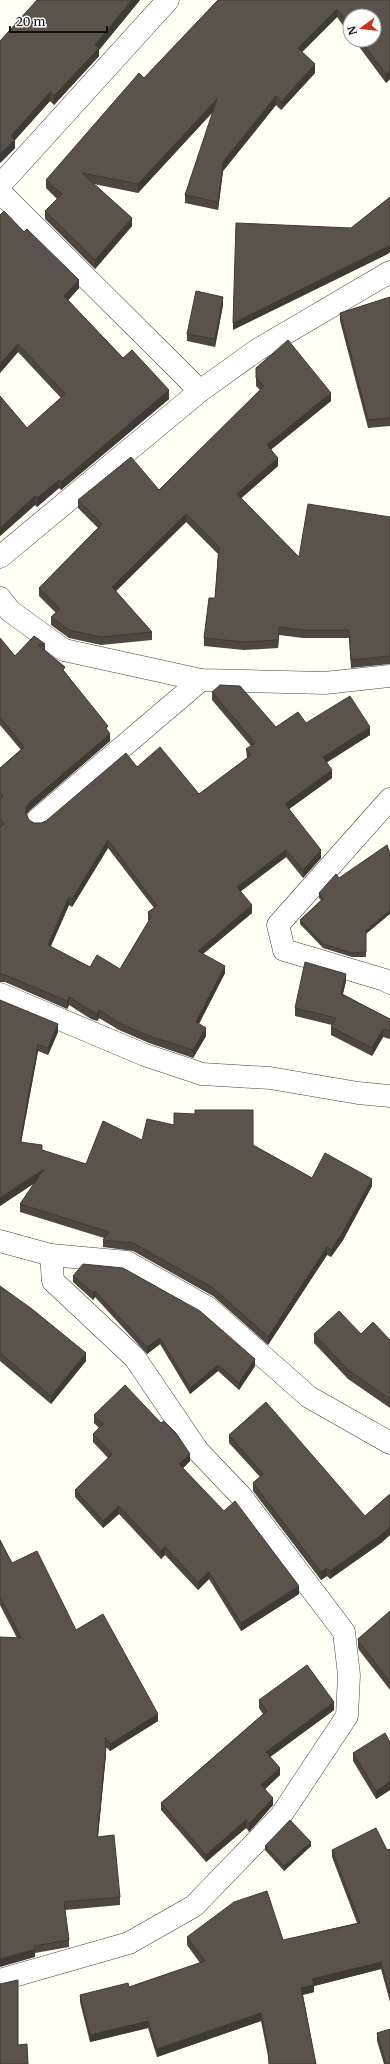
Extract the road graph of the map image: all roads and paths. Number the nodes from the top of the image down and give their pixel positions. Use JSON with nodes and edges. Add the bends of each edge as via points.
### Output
{"nodes":[{"id":1,"x":168,"y":0,"type":"edge"},
{"id":2,"x":0,"y":185,"type":"edge"},
{"id":3,"x":0,"y":192,"type":"edge"},
{"id":4,"x":390,"y":272,"type":"edge"},
{"id":5,"x":200,"y":391,"type":"junction"},
{"id":6,"x":0,"y":557,"type":"edge"},
{"id":7,"x":0,"y":598,"type":"edge"},
{"id":8,"x":390,"y":676,"type":"edge"},
{"id":9,"x":201,"y":680,"type":"junction"},
{"id":10,"x":390,"y":799,"type":"edge"},
{"id":11,"x":38,"y":819,"type":"dead end"},
{"id":12,"x":390,"y":983,"type":"edge"},
{"id":13,"x":0,"y":994,"type":"edge"},
{"id":14,"x":390,"y":1096,"type":"edge"},
{"id":15,"x":0,"y":1241,"type":"edge"},
{"id":16,"x":51,"y":1255,"type":"junction"},
{"id":17,"x":390,"y":1443,"type":"edge"},
{"id":18,"x":0,"y":1980,"type":"edge"}],
"edges":[{"from":1,"to":2,"type":"street"},
{"from":3,"to":5,"type":"street"},
{"from":4,"to":5,"type":"street","via":[[257,350]]},
{"from":5,"to":6,"type":"street"},
{"from":7,"to":9,"type":"street","via":[[10,611],[64,650]]},
{"from":8,"to":9,"type":"street","via":[[325,683]]},
{"from":9,"to":11,"type":"street"},
{"from":10,"to":12,"type":"street","via":[[278,925],[284,950]]},
{"from":13,"to":14,"type":"street","via":[[145,1055],[202,1074],[270,1078]]},
{"from":15,"to":16,"type":"street"},
{"from":16,"to":17,"type":"street","via":[[127,1262],[201,1303],[309,1397]]},
{"from":16,"to":18,"type":"street","via":[[53,1281],[135,1358],[198,1451],[241,1496],[344,1632],[349,1675],[347,1716],[280,1817],[194,1906],[129,1943]]}]}
